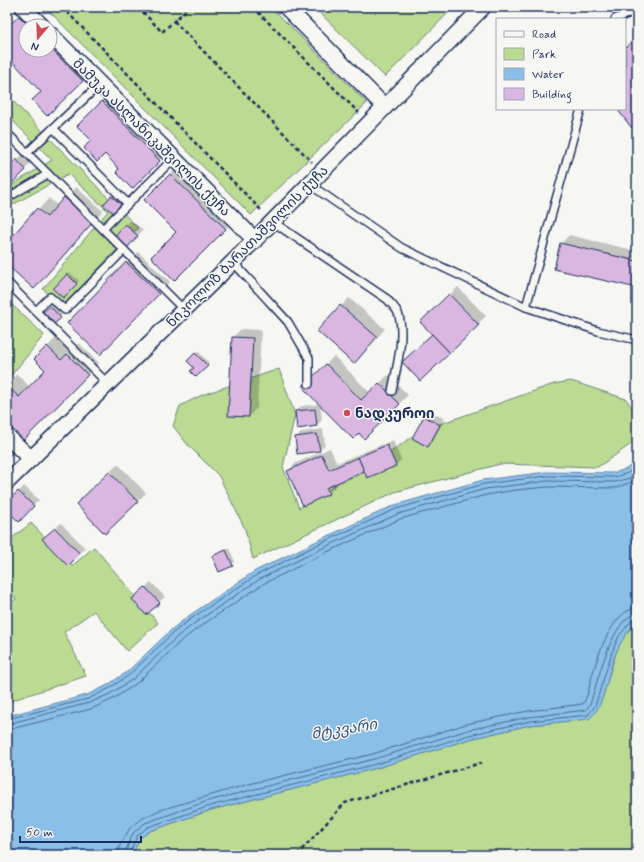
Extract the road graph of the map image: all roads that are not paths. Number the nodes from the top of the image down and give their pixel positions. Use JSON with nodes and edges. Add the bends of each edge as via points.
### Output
{"nodes":[{"id":1,"x":24,"y":7,"type":"edge"},
{"id":2,"x":286,"y":7,"type":"edge"},
{"id":3,"x":483,"y":7,"type":"edge"},
{"id":4,"x":637,"y":10,"type":"edge"},
{"id":5,"x":34,"y":18,"type":"edge"},
{"id":6,"x":617,"y":18,"type":"edge"},
{"id":7,"x":58,"y":42,"type":"edge"},
{"id":8,"x":100,"y":84,"type":"junction"},
{"id":9,"x":385,"y":107,"type":"junction"},
{"id":10,"x":581,"y":110,"type":"edge"},
{"id":11,"x":53,"y":128,"type":"junction"},
{"id":12,"x":7,"y":133,"type":"edge"},
{"id":13,"x":27,"y":153,"type":"junction"},
{"id":14,"x":174,"y":158,"type":"junction"},
{"id":15,"x":48,"y":174,"type":"junction"},
{"id":16,"x":309,"y":184,"type":"junction"},
{"id":17,"x":7,"y":198,"type":"edge"},
{"id":18,"x":128,"y":204,"type":"junction"},
{"id":19,"x":273,"y":222,"type":"junction"},
{"id":20,"x":103,"y":229,"type":"junction"},
{"id":21,"x":255,"y":240,"type":"junction"},
{"id":22,"x":124,"y":250,"type":"junction"},
{"id":23,"x":233,"y":262,"type":"junction"},
{"id":24,"x":7,"y":282,"type":"edge"},
{"id":25,"x":526,"y":307,"type":"junction"},
{"id":26,"x":184,"y":310,"type":"junction"},
{"id":27,"x":36,"y":311,"type":"junction"},
{"id":28,"x":637,"y":340,"type":"edge"},
{"id":29,"x":108,"y":384,"type":"junction"},
{"id":30,"x":309,"y":384,"type":"dead end"},
{"id":31,"x":392,"y":391,"type":"dead end"},
{"id":32,"x":7,"y":436,"type":"edge"},
{"id":33,"x":31,"y":459,"type":"junction"},
{"id":34,"x":7,"y":482,"type":"edge"}],
"edges":[{"from":1,"to":5,"type":"street"},
{"from":2,"to":9,"type":"street"},
{"from":3,"to":9,"type":"street","name":"ნიკოლოზ ბარათაშვილის ქუჩა"},
{"from":4,"to":6,"type":"lane"},
{"from":7,"to":8,"type":"street","name":"მამუკა ასლანიკაშვილის ქუჩა"},
{"from":8,"to":11,"type":"lane"},
{"from":8,"to":14,"type":"street","name":"მამუკა ასლანიკაშვილის ქუჩა"},
{"from":9,"to":16,"type":"street","name":"ნიკოლოზ ბარათაშვილის ქუჩა"},
{"from":10,"to":25,"type":"lane"},
{"from":11,"to":13,"type":"lane"},
{"from":11,"to":18,"type":"lane"},
{"from":12,"to":13,"type":"lane"},
{"from":13,"to":15,"type":"lane"},
{"from":14,"to":18,"type":"lane"},
{"from":14,"to":21,"type":"street","name":"მამუკა ასლანიკაშვილის ქუჩა"},
{"from":15,"to":17,"type":"lane"},
{"from":15,"to":20,"type":"lane"},
{"from":16,"to":19,"type":"street","name":"ნიკოლოზ ბარათაშვილის ქუჩა"},
{"from":16,"to":25,"type":"lane","via":[[402,248]]},
{"from":18,"to":20,"type":"lane"},
{"from":19,"to":21,"type":"street","name":"ნიკოლოზ ბარათაშვილის ქუჩა"},
{"from":19,"to":31,"type":"lane","via":[[387,299],[398,313],[401,330]]},
{"from":20,"to":22,"type":"lane"},
{"from":21,"to":23,"type":"street","name":"ნიკოლოზ ბარათაშვილის ქუჩა"},
{"from":22,"to":26,"type":"lane"},
{"from":22,"to":27,"type":"lane","via":[[65,310],[50,297]]},
{"from":23,"to":26,"type":"street","name":"ნიკოლოზ ბარათაშვილის ქუჩა"},
{"from":23,"to":30,"type":"lane","via":[[288,322],[309,358]]},
{"from":24,"to":27,"type":"lane"},
{"from":25,"to":28,"type":"lane","via":[[598,331]]},
{"from":26,"to":29,"type":"street","name":"ნიკოლოზ ბარათაშვილის ქუჩა"},
{"from":27,"to":29,"type":"lane"},
{"from":29,"to":33,"type":"street","name":"ნიკოლოზ ბარათაშვილის ქუჩა"},
{"from":32,"to":33,"type":"street"},
{"from":33,"to":34,"type":"street","name":"ნიკოლოზ ბარათაშვილის ქუჩა"}]}
